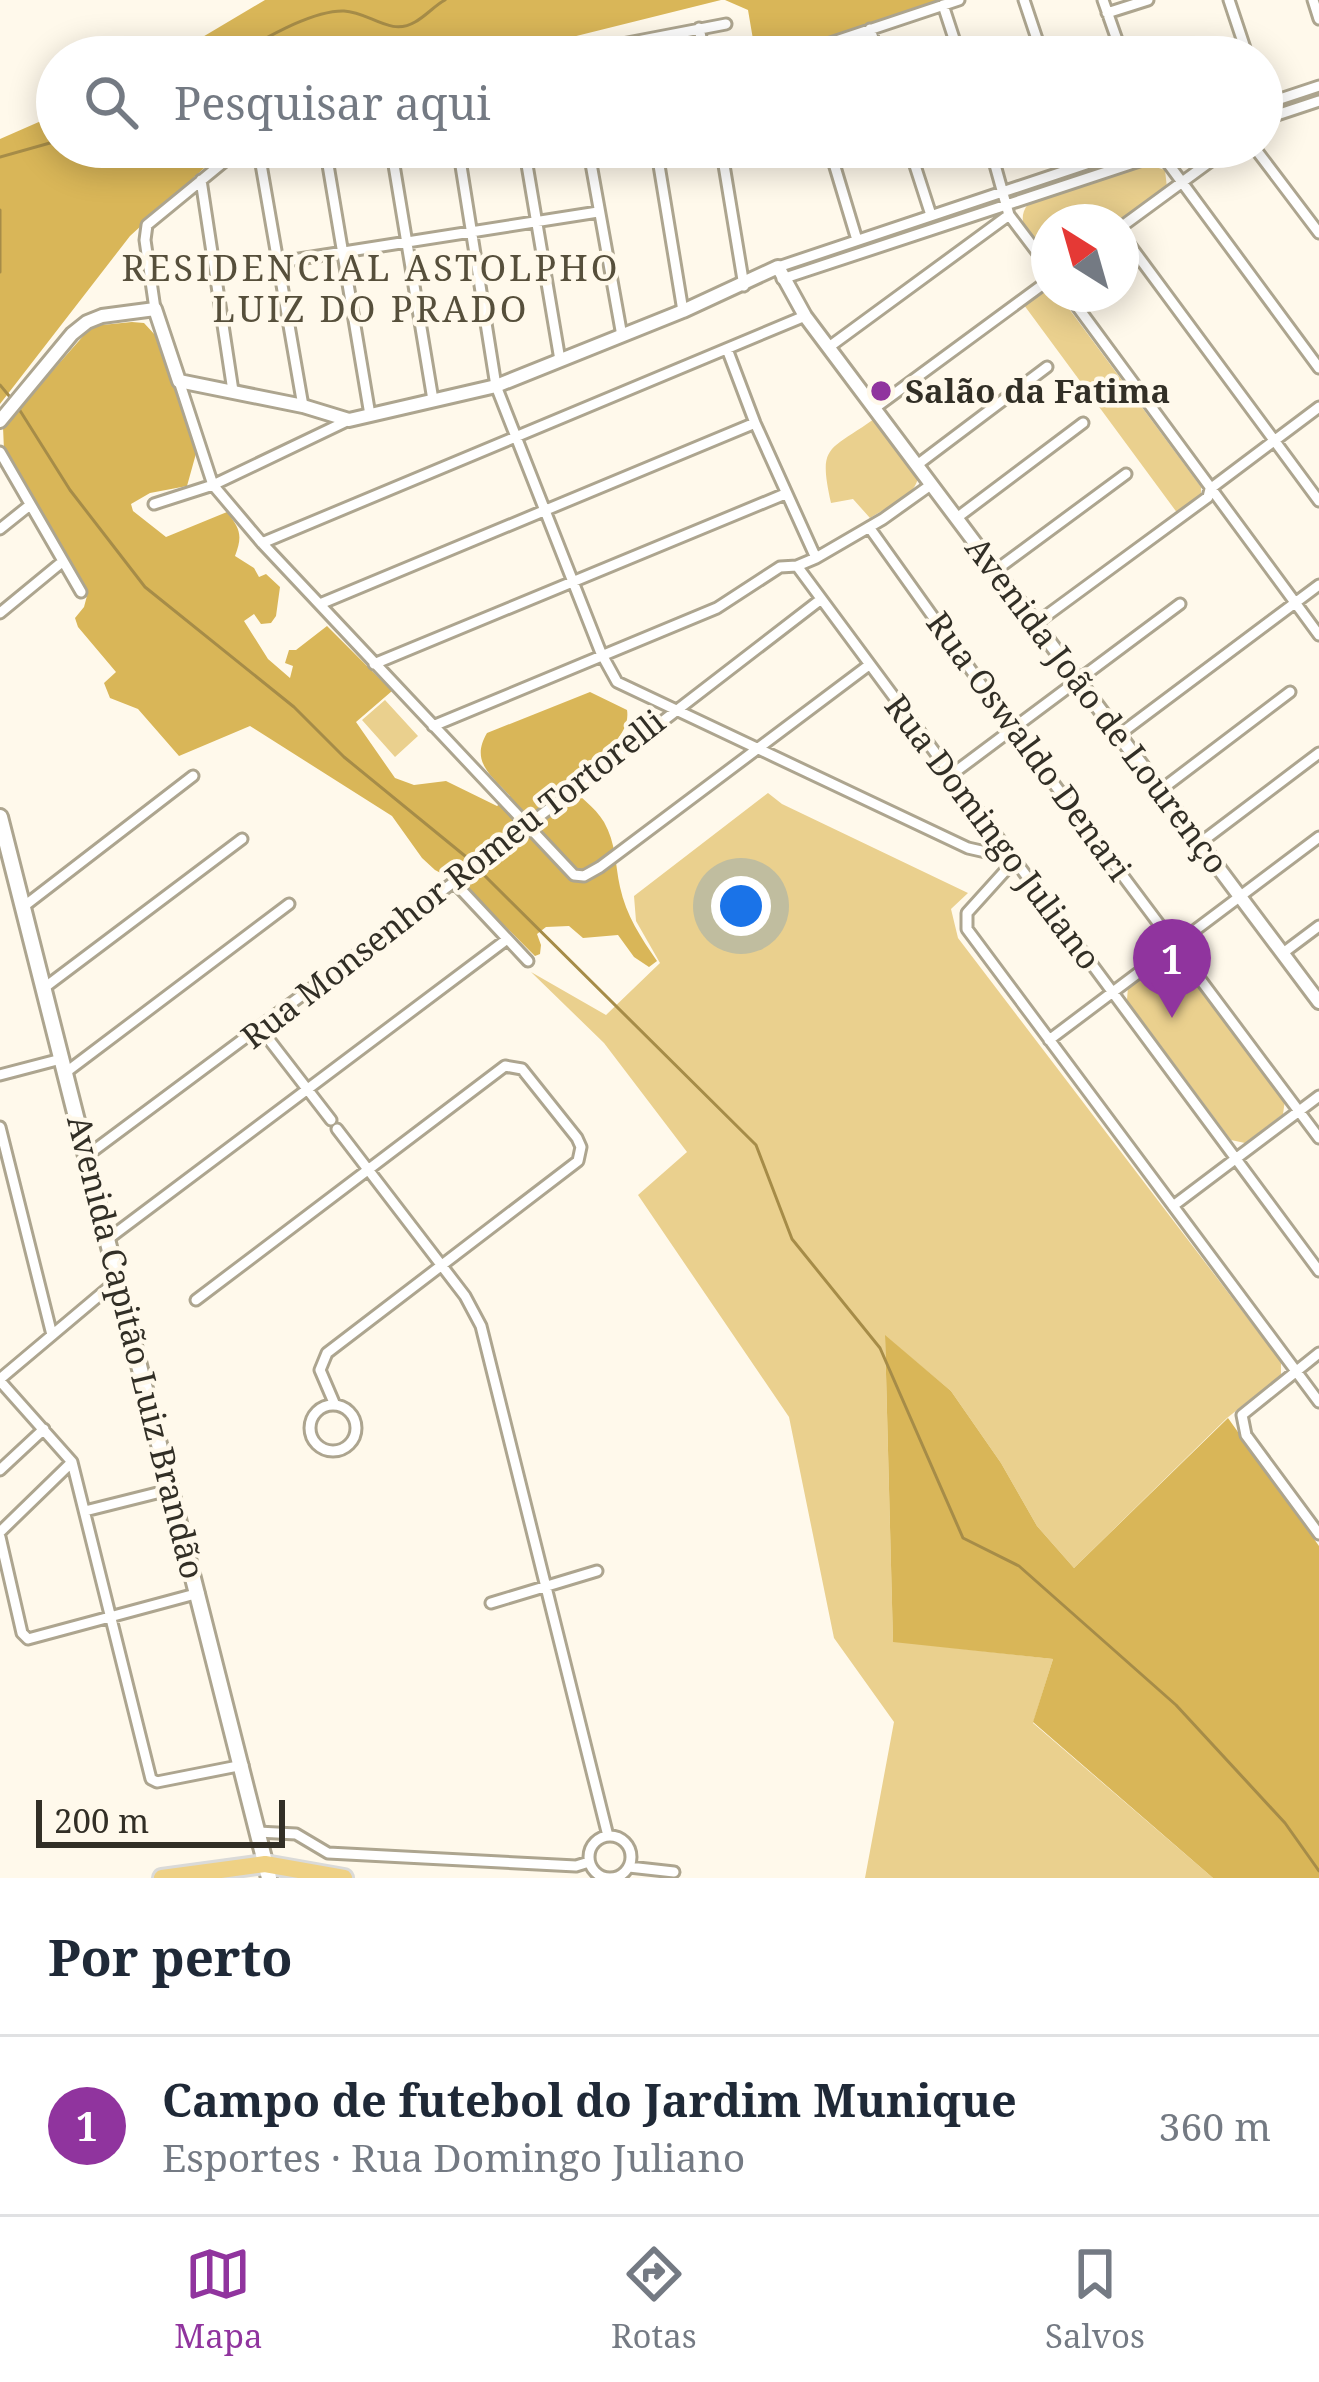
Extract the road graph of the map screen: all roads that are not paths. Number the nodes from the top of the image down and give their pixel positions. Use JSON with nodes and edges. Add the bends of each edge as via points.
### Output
{"nodes":[{"id":1,"x":959,"y":0,"type":"edge"},
{"id":2,"x":1024,"y":0,"type":"edge"},
{"id":3,"x":1103,"y":0,"type":"edge"},
{"id":4,"x":1148,"y":0,"type":"edge"},
{"id":5,"x":1229,"y":0,"type":"edge"},
{"id":6,"x":1313,"y":0,"type":"edge"},
{"id":7,"x":943,"y":5,"type":"junction"},
{"id":8,"x":1107,"y":13,"type":"junction"},
{"id":9,"x":1319,"y":19,"type":"edge"},
{"id":10,"x":726,"y":24,"type":"dead end"},
{"id":11,"x":699,"y":28,"type":"junction"},
{"id":12,"x":870,"y":29,"type":"junction"},
{"id":13,"x":658,"y":36,"type":"edge"},
{"id":14,"x":701,"y":36,"type":"edge"},
{"id":15,"x":851,"y":36,"type":"edge"},
{"id":16,"x":872,"y":36,"type":"edge"},
{"id":17,"x":953,"y":36,"type":"edge"},
{"id":18,"x":1036,"y":36,"type":"edge"},
{"id":19,"x":1115,"y":36,"type":"edge"},
{"id":20,"x":1241,"y":36,"type":"edge"},
{"id":21,"x":1319,"y":86,"type":"edge"},
{"id":22,"x":1283,"y":97,"type":"edge"},
{"id":23,"x":1319,"y":100,"type":"edge"},
{"id":24,"x":1283,"y":113,"type":"edge"},
{"id":25,"x":216,"y":168,"type":"edge"},
{"id":26,"x":262,"y":168,"type":"edge"},
{"id":27,"x":329,"y":168,"type":"edge"},
{"id":28,"x":394,"y":168,"type":"edge"},
{"id":29,"x":462,"y":168,"type":"edge"},
{"id":30,"x":527,"y":168,"type":"edge"},
{"id":31,"x":591,"y":168,"type":"edge"},
{"id":32,"x":659,"y":168,"type":"edge"},
{"id":33,"x":724,"y":168,"type":"edge"},
{"id":34,"x":835,"y":168,"type":"edge"},
{"id":35,"x":915,"y":168,"type":"edge"},
{"id":36,"x":997,"y":168,"type":"edge"},
{"id":37,"x":1073,"y":168,"type":"edge"},
{"id":38,"x":1115,"y":168,"type":"edge"},
{"id":39,"x":1171,"y":168,"type":"edge"},
{"id":40,"x":1201,"y":168,"type":"edge"},
{"id":41,"x":1270,"y":168,"type":"edge"},
{"id":42,"x":201,"y":180,"type":"junction"},
{"id":43,"x":1182,"y":182,"type":"junction"},
{"id":44,"x":1005,"y":191,"type":"junction"},
{"id":45,"x":1008,"y":210,"type":"junction"},
{"id":46,"x":598,"y":212,"type":"junction"},
{"id":47,"x":931,"y":215,"type":"junction"},
{"id":48,"x":1139,"y":216,"type":"edge"},
{"id":49,"x":536,"y":223,"type":"junction"},
{"id":50,"x":1319,"y":233,"type":"edge"},
{"id":51,"x":473,"y":234,"type":"junction"},
{"id":52,"x":857,"y":240,"type":"junction"},
{"id":53,"x":406,"y":243,"type":"junction"},
{"id":54,"x":1031,"y":243,"type":"edge"},
{"id":55,"x":343,"y":253,"type":"junction"},
{"id":56,"x":1139,"y":255,"type":"edge"},
{"id":57,"x":280,"y":262,"type":"junction"},
{"id":58,"x":780,"y":273,"type":"junction"},
{"id":59,"x":743,"y":286,"type":"junction"},
{"id":60,"x":1031,"y":293,"type":"edge"},
{"id":61,"x":154,"y":309,"type":"junction"},
{"id":62,"x":683,"y":311,"type":"junction"},
{"id":63,"x":1081,"y":312,"type":"edge"},
{"id":64,"x":805,"y":316,"type":"junction"},
{"id":65,"x":622,"y":336,"type":"junction"},
{"id":66,"x":829,"y":347,"type":"junction"},
{"id":67,"x":728,"y":349,"type":"junction"},
{"id":68,"x":560,"y":360,"type":"junction"},
{"id":69,"x":1048,"y":367,"type":"dead end"},
{"id":70,"x":1319,"y":368,"type":"edge"},
{"id":71,"x":179,"y":381,"type":"junction"},
{"id":72,"x":496,"y":386,"type":"junction"},
{"id":73,"x":233,"y":391,"type":"junction"},
{"id":74,"x":433,"y":400,"type":"junction"},
{"id":75,"x":303,"y":406,"type":"junction"},
{"id":76,"x":1319,"y":407,"type":"edge"},
{"id":77,"x":875,"y":408,"type":"junction"},
{"id":78,"x":370,"y":416,"type":"junction"},
{"id":79,"x":349,"y":420,"type":"junction"},
{"id":80,"x":0,"y":421,"type":"edge"},
{"id":81,"x":755,"y":423,"type":"junction"},
{"id":82,"x":1083,"y":423,"type":"dead end"},
{"id":83,"x":513,"y":436,"type":"junction"},
{"id":84,"x":1275,"y":441,"type":"junction"},
{"id":85,"x":0,"y":452,"type":"edge"},
{"id":86,"x":917,"y":465,"type":"junction"},
{"id":87,"x":1126,"y":474,"type":"dead end"},
{"id":88,"x":932,"y":484,"type":"junction"},
{"id":89,"x":213,"y":485,"type":"junction"},
{"id":90,"x":1210,"y":489,"type":"junction"},
{"id":91,"x":785,"y":494,"type":"junction"},
{"id":92,"x":1319,"y":501,"type":"edge"},
{"id":93,"x":154,"y":504,"type":"dead end"},
{"id":94,"x":30,"y":505,"type":"junction"},
{"id":95,"x":544,"y":510,"type":"junction"},
{"id":96,"x":958,"y":517,"type":"junction"},
{"id":97,"x":868,"y":527,"type":"junction"},
{"id":98,"x":0,"y":529,"type":"edge"},
{"id":99,"x":262,"y":544,"type":"junction"},
{"id":100,"x":816,"y":558,"type":"junction"},
{"id":101,"x":62,"y":562,"type":"junction"},
{"id":102,"x":797,"y":566,"type":"junction"},
{"id":103,"x":996,"y":570,"type":"junction"},
{"id":104,"x":574,"y":581,"type":"junction"},
{"id":105,"x":1319,"y":585,"type":"edge"},
{"id":106,"x":81,"y":592,"type":"dead end"},
{"id":107,"x":820,"y":600,"type":"junction"},
{"id":108,"x":1295,"y":602,"type":"junction"},
{"id":109,"x":320,"y":604,"type":"junction"},
{"id":110,"x":1180,"y":604,"type":"dead end"},
{"id":111,"x":0,"y":614,"type":"edge"},
{"id":112,"x":1036,"y":624,"type":"junction"},
{"id":113,"x":1319,"y":634,"type":"edge"},
{"id":114,"x":601,"y":653,"type":"junction"},
{"id":115,"x":374,"y":664,"type":"junction"},
{"id":116,"x":869,"y":664,"type":"junction"},
{"id":117,"x":1078,"y":681,"type":"junction"},
{"id":118,"x":1290,"y":692,"type":"dead end"},
{"id":119,"x":674,"y":710,"type":"junction"},
{"id":120,"x":433,"y":725,"type":"junction"},
{"id":121,"x":1013,"y":729,"type":"junction"},
{"id":122,"x":1120,"y":734,"type":"junction"},
{"id":123,"x":756,"y":748,"type":"junction"},
{"id":124,"x":1319,"y":753,"type":"edge"},
{"id":125,"x":951,"y":775,"type":"junction"},
{"id":126,"x":193,"y":776,"type":"dead end"},
{"id":127,"x":1162,"y":789,"type":"junction"},
{"id":128,"x":0,"y":817,"type":"edge"},
{"id":129,"x":524,"y":826,"type":"junction"},
{"id":130,"x":1319,"y":837,"type":"edge"},
{"id":131,"x":242,"y":839,"type":"dead end"},
{"id":132,"x":1200,"y":843,"type":"junction"},
{"id":133,"x":1013,"y":860,"type":"junction"},
{"id":134,"x":454,"y":881,"type":"junction"},
{"id":135,"x":1239,"y":897,"type":"junction"},
{"id":136,"x":289,"y":904,"type":"dead end"},
{"id":137,"x":23,"y":907,"type":"junction"},
{"id":138,"x":1319,"y":926,"type":"edge"},
{"id":139,"x":506,"y":940,"type":"junction"},
{"id":140,"x":1176,"y":945,"type":"junction"},
{"id":141,"x":1282,"y":953,"type":"junction"},
{"id":142,"x":528,"y":962,"type":"dead end"},
{"id":143,"x":44,"y":988,"type":"junction"},
{"id":144,"x":1112,"y":992,"type":"junction"},
{"id":145,"x":1319,"y":1002,"type":"edge"},
{"id":146,"x":260,"y":1028,"type":"junction"},
{"id":147,"x":1048,"y":1040,"type":"junction"},
{"id":148,"x":63,"y":1066,"type":"junction"},
{"id":149,"x":0,"y":1075,"type":"edge"},
{"id":150,"x":308,"y":1090,"type":"junction"},
{"id":151,"x":1319,"y":1096,"type":"edge"},
{"id":152,"x":1298,"y":1110,"type":"junction"},
{"id":153,"x":0,"y":1127,"type":"edge"},
{"id":154,"x":1319,"y":1138,"type":"edge"},
{"id":155,"x":86,"y":1156,"type":"junction"},
{"id":156,"x":1235,"y":1159,"type":"junction"},
{"id":157,"x":368,"y":1168,"type":"junction"},
{"id":158,"x":1173,"y":1206,"type":"junction"},
{"id":159,"x":108,"y":1240,"type":"junction"},
{"id":160,"x":442,"y":1265,"type":"junction"},
{"id":161,"x":1319,"y":1271,"type":"edge"},
{"id":162,"x":120,"y":1278,"type":"junction"},
{"id":163,"x":196,"y":1300,"type":"dead end"},
{"id":164,"x":52,"y":1334,"type":"junction"},
{"id":165,"x":1319,"y":1354,"type":"edge"},
{"id":166,"x":1296,"y":1370,"type":"junction"},
{"id":167,"x":0,"y":1380,"type":"edge"},
{"id":168,"x":1319,"y":1402,"type":"edge"},
{"id":169,"x":335,"y":1405,"type":"junction"},
{"id":170,"x":44,"y":1429,"type":"junction"},
{"id":171,"x":72,"y":1462,"type":"junction"},
{"id":172,"x":0,"y":1470,"type":"edge"},
{"id":173,"x":173,"y":1490,"type":"junction"},
{"id":174,"x":85,"y":1511,"type":"junction"},
{"id":175,"x":0,"y":1534,"type":"edge"},
{"id":176,"x":1319,"y":1534,"type":"edge"},
{"id":177,"x":597,"y":1571,"type":"dead end"},
{"id":178,"x":547,"y":1585,"type":"junction"},
{"id":179,"x":199,"y":1593,"type":"junction"},
{"id":180,"x":491,"y":1603,"type":"dead end"},
{"id":181,"x":111,"y":1616,"type":"junction"},
{"id":182,"x":243,"y":1766,"type":"junction"},
{"id":183,"x":258,"y":1832,"type":"junction"},
{"id":184,"x":608,"y":1836,"type":"junction"},
{"id":185,"x":589,"y":1862,"type":"junction"},
{"id":186,"x":628,"y":1867,"type":"junction"},
{"id":187,"x":267,"y":1871,"type":"edge"},
{"id":188,"x":674,"y":1872,"type":"dead end"},
{"id":189,"x":162,"y":1878,"type":"edge"},
{"id":190,"x":344,"y":1878,"type":"edge"}],
"edges":[{"from":1,"to":7,"type":"street"},
{"from":2,"to":18,"type":"street"},
{"from":3,"to":8,"type":"street"},
{"from":4,"to":8,"type":"street"},
{"from":5,"to":20,"type":"street"},
{"from":6,"to":9,"type":"street"},
{"from":7,"to":12,"type":"street"},
{"from":7,"to":17,"type":"street"},
{"from":8,"to":19,"type":"street"},
{"from":10,"to":11,"type":"street"},
{"from":11,"to":13,"type":"street"},
{"from":11,"to":14,"type":"street"},
{"from":12,"to":15,"type":"street"},
{"from":12,"to":16,"type":"street"},
{"from":21,"to":22,"type":"street"},
{"from":23,"to":24,"type":"street"},
{"from":25,"to":42,"type":"street"},
{"from":26,"to":57,"type":"street"},
{"from":27,"to":55,"type":"street"},
{"from":28,"to":53,"type":"street"},
{"from":29,"to":51,"type":"street"},
{"from":30,"to":49,"type":"street"},
{"from":31,"to":46,"type":"street"},
{"from":32,"to":62,"type":"street"},
{"from":33,"to":59,"type":"street"},
{"from":34,"to":52,"type":"street"},
{"from":35,"to":47,"type":"street"},
{"from":36,"to":44,"type":"street"},
{"from":37,"to":44,"type":"street"},
{"from":38,"to":45,"type":"street"},
{"from":39,"to":43,"type":"street"},
{"from":40,"to":43,"type":"street"},
{"from":41,"to":50,"type":"street"},
{"from":42,"to":61,"type":"street","via":[[147,225]]},
{"from":42,"to":73,"type":"street"},
{"from":43,"to":48,"type":"street"},
{"from":43,"to":70,"type":"street"},
{"from":44,"to":45,"type":"street"},
{"from":44,"to":47,"type":"street"},
{"from":45,"to":54,"type":"street"},
{"from":45,"to":58,"type":"street"},
{"from":45,"to":66,"type":"street"},
{"from":46,"to":49,"type":"street"},
{"from":46,"to":65,"type":"street"},
{"from":47,"to":52,"type":"street"},
{"from":49,"to":51,"type":"street"},
{"from":49,"to":68,"type":"street"},
{"from":51,"to":53,"type":"street"},
{"from":51,"to":72,"type":"street"},
{"from":52,"to":58,"type":"street"},
{"from":53,"to":55,"type":"street"},
{"from":53,"to":74,"type":"street"},
{"from":55,"to":57,"type":"street"},
{"from":55,"to":78,"type":"street"},
{"from":56,"to":84,"type":"street"},
{"from":57,"to":75,"type":"street"},
{"from":58,"to":59,"type":"street"},
{"from":58,"to":64,"type":"street","name":"Avenida João de Lourenço"},
{"from":59,"to":62,"type":"street"},
{"from":60,"to":77,"type":"street"},
{"from":61,"to":71,"type":"street"},
{"from":61,"to":80,"type":"street","via":[[87,322]]},
{"from":62,"to":65,"type":"street"},
{"from":63,"to":90,"type":"street"},
{"from":64,"to":66,"type":"street","name":"Avenida João de Lourenço"},
{"from":64,"to":67,"type":"street"},
{"from":65,"to":68,"type":"street"},
{"from":66,"to":77,"type":"street","name":"Avenida João de Lourenço"},
{"from":67,"to":81,"type":"street"},
{"from":67,"to":83,"type":"street"},
{"from":68,"to":72,"type":"street"},
{"from":69,"to":86,"type":"street"},
{"from":71,"to":73,"type":"street"},
{"from":71,"to":89,"type":"street"},
{"from":72,"to":74,"type":"street"},
{"from":72,"to":83,"type":"street"},
{"from":73,"to":75,"type":"street"},
{"from":74,"to":78,"type":"street"},
{"from":75,"to":79,"type":"street"},
{"from":76,"to":84,"type":"street"},
{"from":77,"to":86,"type":"street","name":"Avenida João de Lourenço"},
{"from":78,"to":79,"type":"street"},
{"from":79,"to":89,"type":"street"},
{"from":81,"to":91,"type":"street"},
{"from":81,"to":95,"type":"street"},
{"from":82,"to":96,"type":"street"},
{"from":83,"to":95,"type":"street"},
{"from":83,"to":99,"type":"street"},
{"from":84,"to":90,"type":"street"},
{"from":84,"to":92,"type":"street"},
{"from":85,"to":94,"type":"street"},
{"from":86,"to":88,"type":"street","name":"Avenida João de Lourenço"},
{"from":87,"to":103,"type":"street"},
{"from":88,"to":96,"type":"street","name":"Avenida João de Lourenço"},
{"from":88,"to":97,"type":"street"},
{"from":89,"to":93,"type":"street"},
{"from":89,"to":99,"type":"street"},
{"from":90,"to":108,"type":"street"},
{"from":90,"to":112,"type":"street"},
{"from":91,"to":100,"type":"street"},
{"from":91,"to":104,"type":"street"},
{"from":94,"to":98,"type":"street"},
{"from":94,"to":101,"type":"street"},
{"from":95,"to":104,"type":"street"},
{"from":95,"to":109,"type":"street"},
{"from":96,"to":103,"type":"street","name":"Avenida João de Lourenço"},
{"from":97,"to":100,"type":"street"},
{"from":97,"to":121,"type":"street","name":"Rua Oswaldo Denari"},
{"from":99,"to":109,"type":"street"},
{"from":100,"to":102,"type":"street"},
{"from":101,"to":106,"type":"street"},
{"from":101,"to":111,"type":"street"},
{"from":102,"to":107,"type":"street","name":"Rua Domingo Juliano"},
{"from":102,"to":114,"type":"street"},
{"from":103,"to":112,"type":"street","name":"Avenida João de Lourenço"},
{"from":104,"to":114,"type":"street"},
{"from":104,"to":115,"type":"street"},
{"from":105,"to":108,"type":"street"},
{"from":107,"to":116,"type":"street","name":"Rua Domingo Juliano"},
{"from":107,"to":119,"type":"street","name":"Rua Monsenhor Romeu Tortorelli"},
{"from":108,"to":113,"type":"street"},
{"from":108,"to":122,"type":"street"},
{"from":109,"to":115,"type":"street"},
{"from":110,"to":117,"type":"street"},
{"from":112,"to":117,"type":"street","name":"Avenida João de Lourenço"},
{"from":114,"to":119,"type":"street","via":[[624,688]]},
{"from":114,"to":120,"type":"street"},
{"from":115,"to":120,"type":"street"},
{"from":116,"to":123,"type":"street"},
{"from":116,"to":125,"type":"street","name":"Rua Domingo Juliano"},
{"from":117,"to":121,"type":"street"},
{"from":117,"to":122,"type":"street","name":"Avenida João de Lourenço"},
{"from":118,"to":127,"type":"street"},
{"from":119,"to":123,"type":"street"},
{"from":119,"to":129,"type":"street","name":"Rua Monsenhor Romeu Tortorelli"},
{"from":120,"to":129,"type":"street"},
{"from":121,"to":125,"type":"street"},
{"from":121,"to":140,"type":"street","name":"Rua Oswaldo Denari"},
{"from":122,"to":127,"type":"street","name":"Avenida João de Lourenço"},
{"from":123,"to":129,"type":"street","via":[[584,876]]},
{"from":123,"to":133,"type":"street","via":[[968,848]]},
{"from":124,"to":132,"type":"street"},
{"from":125,"to":133,"type":"street","name":"Rua Domingo Juliano"},
{"from":126,"to":137,"type":"street"},
{"from":127,"to":132,"type":"street","name":"Avenida João de Lourenço"},
{"from":128,"to":137,"type":"main road","name":"Avenida Capitão Luiz Brandão"},
{"from":129,"to":134,"type":"street","name":"Rua Monsenhor Romeu Tortorelli"},
{"from":130,"to":135,"type":"street"},
{"from":131,"to":143,"type":"street"},
{"from":132,"to":135,"type":"street","name":"Avenida João de Lourenço"},
{"from":133,"to":144,"type":"street","name":"Rua Domingo Juliano"},
{"from":133,"to":147,"type":"street","via":[[965,925]]},
{"from":134,"to":139,"type":"street"},
{"from":134,"to":146,"type":"street","name":"Rua Monsenhor Romeu Tortorelli"},
{"from":135,"to":140,"type":"street"},
{"from":135,"to":141,"type":"street","name":"Avenida João de Lourenço"},
{"from":136,"to":148,"type":"street"},
{"from":137,"to":143,"type":"main road","name":"Avenida Capitão Luiz Brandão"},
{"from":138,"to":141,"type":"street"},
{"from":139,"to":142,"type":"street"},
{"from":139,"to":150,"type":"street"},
{"from":140,"to":144,"type":"street"},
{"from":140,"to":152,"type":"street","name":"Rua Oswaldo Denari"},
{"from":141,"to":145,"type":"street","name":"Avenida João de Lourenço"},
{"from":143,"to":148,"type":"main road","name":"Avenida Capitão Luiz Brandão"},
{"from":144,"to":147,"type":"street"},
{"from":144,"to":156,"type":"street","name":"Rua Domingo Juliano"},
{"from":146,"to":150,"type":"street"},
{"from":146,"to":155,"type":"street","name":"Rua Monsenhor Romeu Tortorelli"},
{"from":147,"to":158,"type":"street"},
{"from":148,"to":149,"type":"street"},
{"from":148,"to":155,"type":"main road","name":"Avenida Capitão Luiz Brandão"},
{"from":150,"to":157,"type":"street"},
{"from":150,"to":159,"type":"street"},
{"from":151,"to":152,"type":"street"},
{"from":152,"to":154,"type":"street","name":"Rua Oswaldo Denari"},
{"from":152,"to":156,"type":"street"},
{"from":153,"to":164,"type":"street"},
{"from":155,"to":159,"type":"main road","name":"Avenida Capitão Luiz Brandão"},
{"from":156,"to":158,"type":"street"},
{"from":156,"to":161,"type":"street","name":"Rua Domingo Juliano"},
{"from":157,"to":160,"type":"street"},
{"from":157,"to":160,"type":"street","via":[[508,1065],[522,1069],[578,1138],[575,1164]]},
{"from":157,"to":163,"type":"street"},
{"from":158,"to":166,"type":"street"},
{"from":159,"to":162,"type":"main road","name":"Avenida Capitão Luiz Brandão"},
{"from":160,"to":169,"type":"street","via":[[324,1356],[321,1375]]},
{"from":160,"to":178,"type":"street","via":[[485,1337]]},
{"from":162,"to":164,"type":"street"},
{"from":162,"to":173,"type":"main road","name":"Avenida Capitão Luiz Brandão"},
{"from":164,"to":167,"type":"street"},
{"from":165,"to":166,"type":"street"},
{"from":166,"to":168,"type":"street"},
{"from":166,"to":176,"type":"street","via":[[1242,1415],[1241,1426]]},
{"from":167,"to":170,"type":"street"},
{"from":169,"to":169,"type":"street","via":[[310,1423],[316,1443],[330,1450],[350,1443],[356,1427],[350,1412]]},
{"from":170,"to":171,"type":"street"},
{"from":170,"to":172,"type":"street"},
{"from":171,"to":174,"type":"street"},
{"from":171,"to":175,"type":"street"},
{"from":173,"to":174,"type":"street"},
{"from":173,"to":179,"type":"main road","name":"Avenida Capitão Luiz Brandão"},
{"from":174,"to":181,"type":"street"},
{"from":175,"to":181,"type":"street","via":[[25,1637]]},
{"from":177,"to":178,"type":"street"},
{"from":178,"to":180,"type":"street"},
{"from":178,"to":184,"type":"street"},
{"from":179,"to":181,"type":"street"},
{"from":179,"to":182,"type":"main road","name":"Avenida Capitão Luiz Brandão"},
{"from":181,"to":182,"type":"street","via":[[149,1776],[157,1782]]},
{"from":182,"to":183,"type":"main road","name":"Avenida Capitão Luiz Brandão"},
{"from":183,"to":185,"type":"street","via":[[296,1834],[328,1853]]},
{"from":183,"to":187,"type":"main road","name":"Avenida Capitão Luiz Brandão"},
{"from":184,"to":185,"type":"street","via":[[591,1847]]},
{"from":184,"to":186,"type":"street","via":[[629,1847]]},
{"from":185,"to":186,"type":"street","via":[[607,1878]]},
{"from":186,"to":188,"type":"street"},
{"from":187,"to":189,"type":"highway"},
{"from":187,"to":190,"type":"highway"}]}
